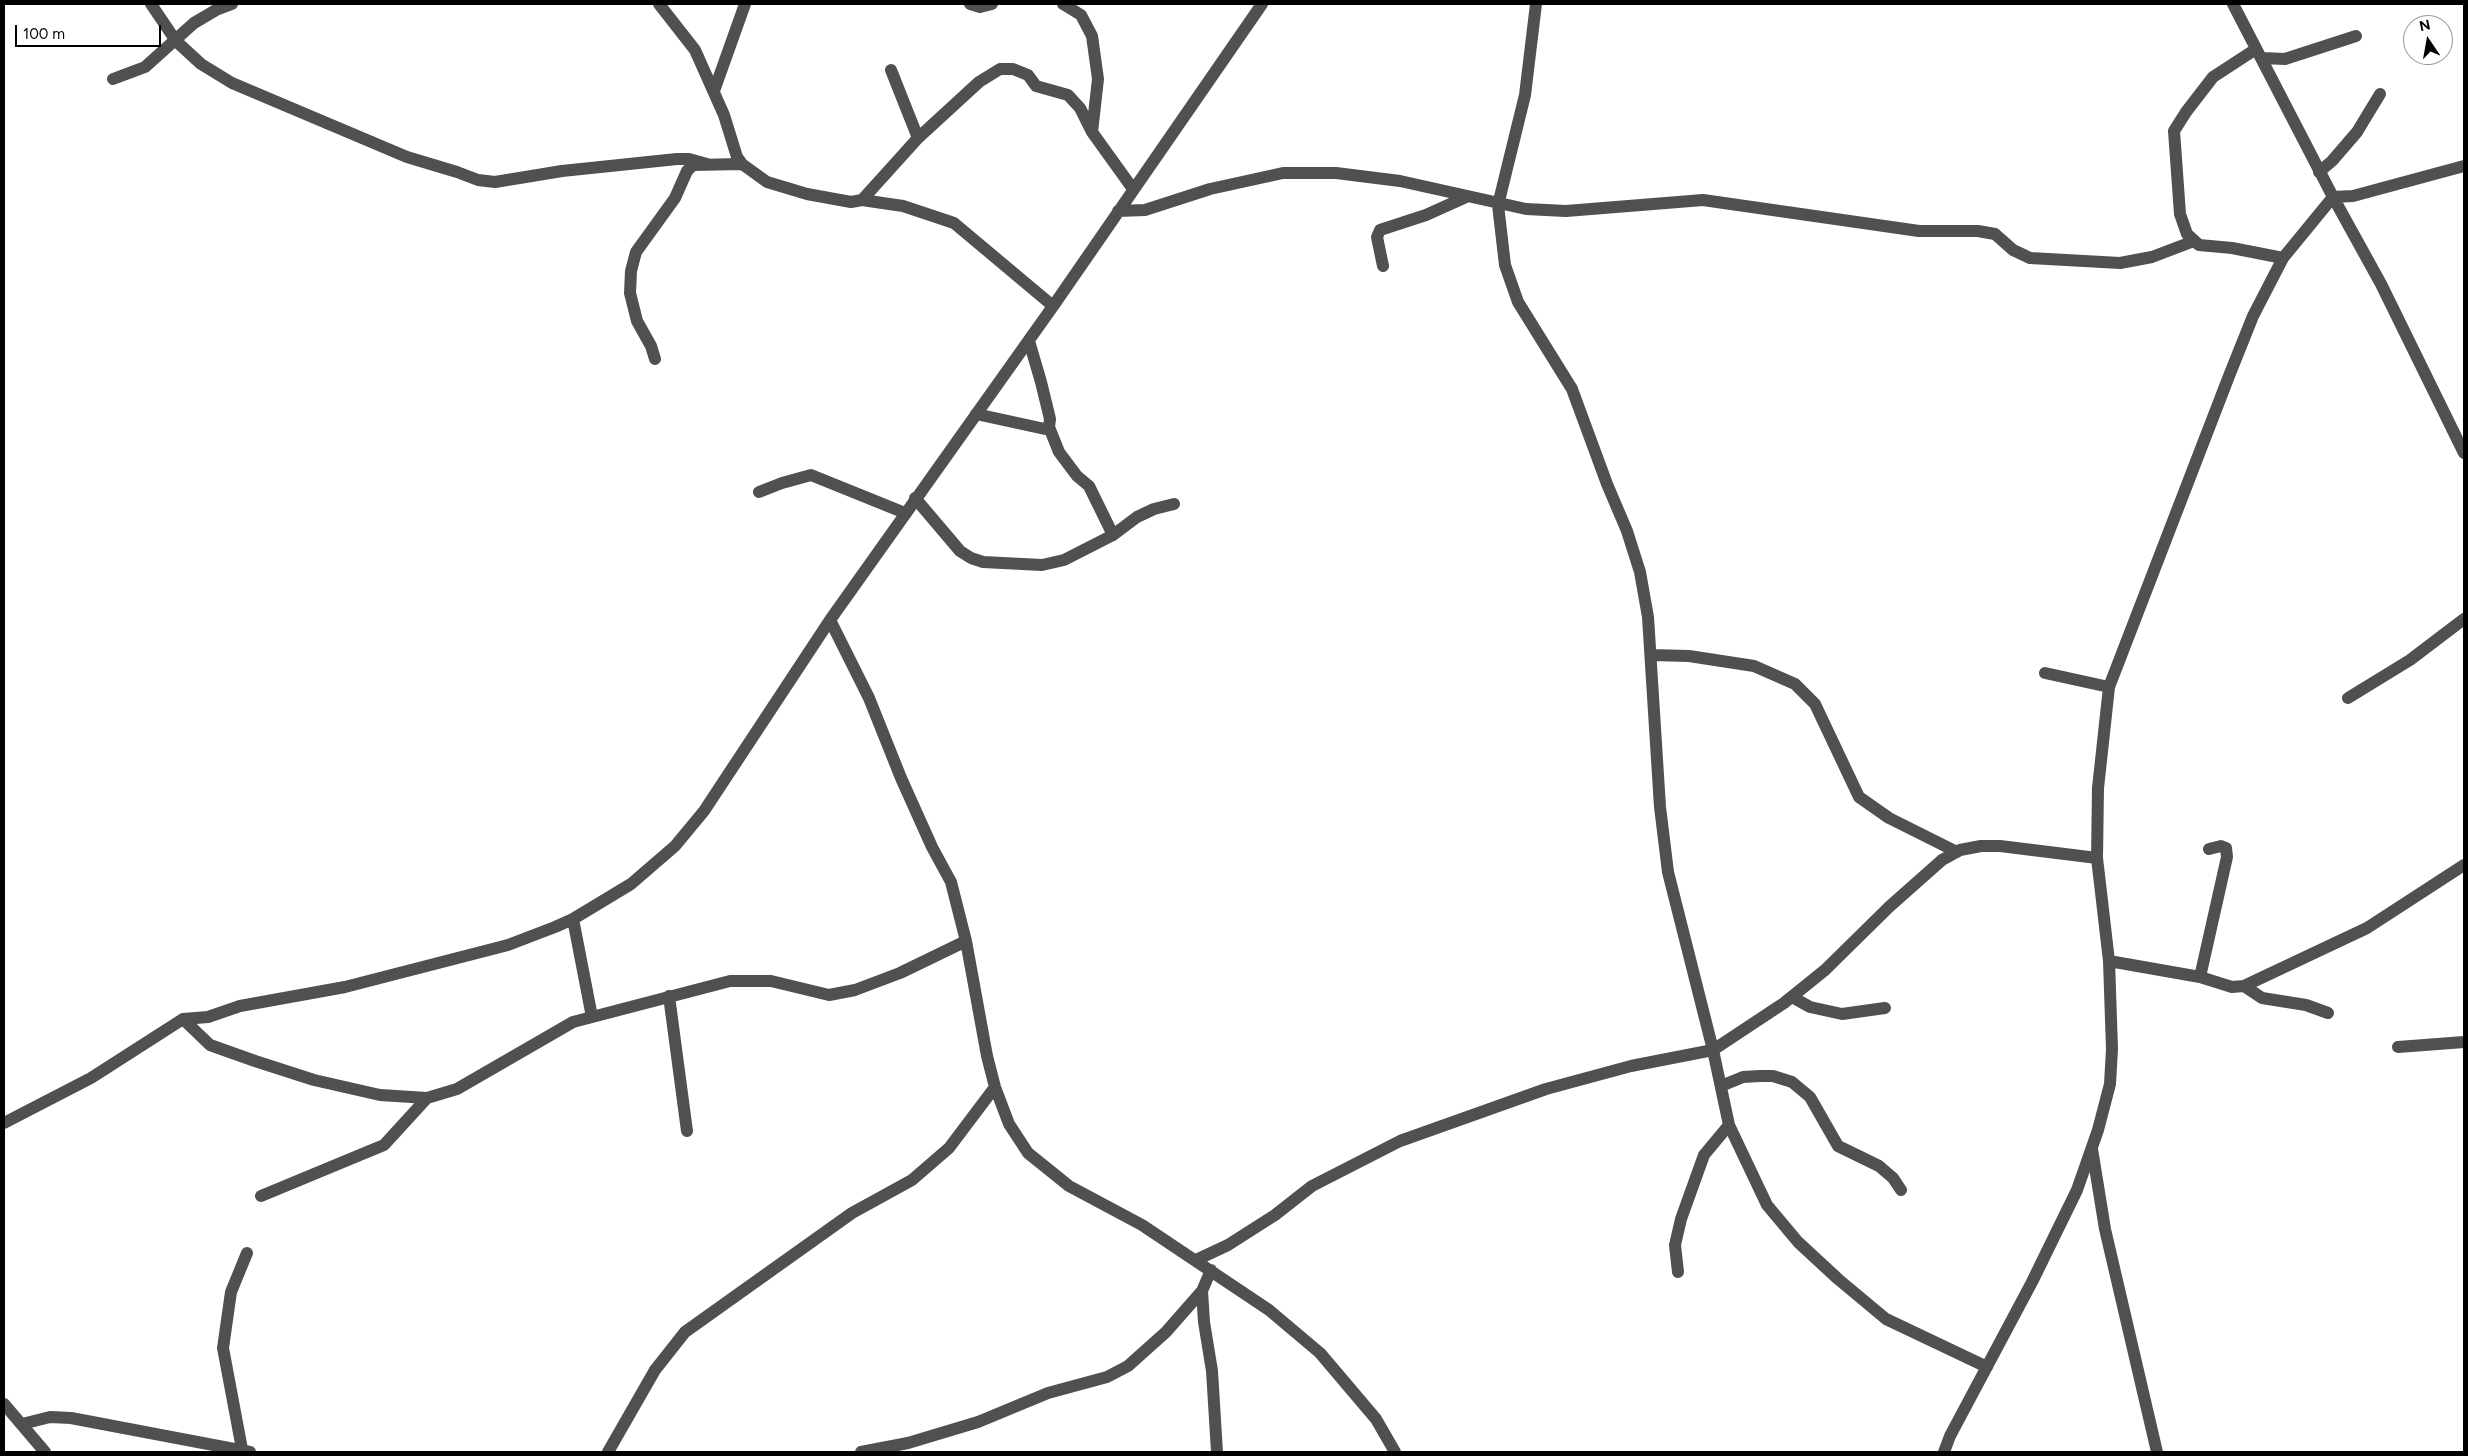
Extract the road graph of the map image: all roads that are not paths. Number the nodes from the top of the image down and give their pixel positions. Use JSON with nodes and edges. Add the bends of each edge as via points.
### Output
{"nodes":[{"id":1,"x":151,"y":4,"type":"edge"},
{"id":2,"x":232,"y":4,"type":"edge"},
{"id":3,"x":660,"y":4,"type":"edge"},
{"id":4,"x":746,"y":4,"type":"edge"},
{"id":5,"x":970,"y":4,"type":"edge"},
{"id":6,"x":992,"y":4,"type":"edge"},
{"id":7,"x":1063,"y":4,"type":"edge"},
{"id":8,"x":1262,"y":4,"type":"edge"},
{"id":9,"x":1536,"y":4,"type":"edge"},
{"id":10,"x":2233,"y":4,"type":"edge"},
{"id":11,"x":2356,"y":36,"type":"dead end"},
{"id":12,"x":176,"y":41,"type":"junction"},
{"id":13,"x":2258,"y":53,"type":"junction"},
{"id":14,"x":890,"y":70,"type":"dead end"},
{"id":15,"x":113,"y":79,"type":"dead end"},
{"id":16,"x":714,"y":91,"type":"junction"},
{"id":17,"x":2380,"y":94,"type":"dead end"},
{"id":18,"x":1092,"y":132,"type":"junction"},
{"id":19,"x":918,"y":138,"type":"junction"},
{"id":20,"x":707,"y":164,"type":"junction"},
{"id":21,"x":742,"y":164,"type":"junction"},
{"id":22,"x":2464,"y":166,"type":"edge"},
{"id":23,"x":2319,"y":172,"type":"junction"},
{"id":24,"x":1132,"y":190,"type":"junction"},
{"id":25,"x":1466,"y":197,"type":"junction"},
{"id":26,"x":2332,"y":197,"type":"junction"},
{"id":27,"x":862,"y":200,"type":"junction"},
{"id":28,"x":1498,"y":202,"type":"junction"},
{"id":29,"x":1118,"y":211,"type":"junction"},
{"id":30,"x":2194,"y":241,"type":"junction"},
{"id":31,"x":2283,"y":258,"type":"junction"},
{"id":32,"x":1383,"y":266,"type":"dead end"},
{"id":33,"x":1053,"y":306,"type":"junction"},
{"id":34,"x":1029,"y":341,"type":"junction"},
{"id":35,"x":655,"y":359,"type":"dead end"},
{"id":36,"x":976,"y":414,"type":"junction"},
{"id":37,"x":1049,"y":427,"type":"junction"},
{"id":38,"x":2464,"y":453,"type":"edge"},
{"id":39,"x":759,"y":492,"type":"dead end"},
{"id":40,"x":915,"y":498,"type":"junction"},
{"id":41,"x":1174,"y":504,"type":"dead end"},
{"id":42,"x":905,"y":513,"type":"junction"},
{"id":43,"x":1113,"y":535,"type":"junction"},
{"id":44,"x":2464,"y":619,"type":"edge"},
{"id":45,"x":830,"y":620,"type":"junction"},
{"id":46,"x":1650,"y":655,"type":"junction"},
{"id":47,"x":2044,"y":673,"type":"dead end"},
{"id":48,"x":2108,"y":687,"type":"junction"},
{"id":49,"x":2348,"y":698,"type":"dead end"},
{"id":50,"x":2209,"y":849,"type":"dead end"},
{"id":51,"x":1957,"y":852,"type":"junction"},
{"id":52,"x":2097,"y":858,"type":"junction"},
{"id":53,"x":2464,"y":865,"type":"edge"},
{"id":54,"x":573,"y":919,"type":"junction"},
{"id":55,"x":966,"y":941,"type":"junction"},
{"id":56,"x":2109,"y":961,"type":"junction"},
{"id":57,"x":2200,"y":977,"type":"junction"},
{"id":58,"x":2244,"y":986,"type":"junction"},
{"id":59,"x":669,"y":996,"type":"junction"},
{"id":60,"x":1792,"y":997,"type":"junction"},
{"id":61,"x":1885,"y":1008,"type":"dead end"},
{"id":62,"x":2328,"y":1013,"type":"dead end"},
{"id":63,"x":592,"y":1017,"type":"junction"},
{"id":64,"x":183,"y":1019,"type":"junction"},
{"id":65,"x":2464,"y":1042,"type":"edge"},
{"id":66,"x":2398,"y":1047,"type":"dead end"},
{"id":67,"x":1713,"y":1050,"type":"junction"},
{"id":68,"x":1721,"y":1086,"type":"junction"},
{"id":69,"x":995,"y":1087,"type":"junction"},
{"id":70,"x":426,"y":1098,"type":"junction"},
{"id":71,"x":4,"y":1123,"type":"edge"},
{"id":72,"x":1729,"y":1125,"type":"junction"},
{"id":73,"x":687,"y":1130,"type":"dead end"},
{"id":74,"x":2092,"y":1147,"type":"junction"},
{"id":75,"x":1901,"y":1190,"type":"dead end"},
{"id":76,"x":261,"y":1196,"type":"dead end"},
{"id":77,"x":247,"y":1253,"type":"dead end"},
{"id":78,"x":1196,"y":1260,"type":"junction"},
{"id":79,"x":1211,"y":1270,"type":"junction"},
{"id":80,"x":1678,"y":1272,"type":"dead end"},
{"id":81,"x":1202,"y":1292,"type":"junction"},
{"id":82,"x":1987,"y":1367,"type":"junction"},
{"id":83,"x":4,"y":1404,"type":"edge"},
{"id":84,"x":22,"y":1424,"type":"junction"},
{"id":85,"x":246,"y":1451,"type":"edge"},
{"id":86,"x":45,"y":1452,"type":"edge"},
{"id":87,"x":608,"y":1452,"type":"edge"},
{"id":88,"x":861,"y":1452,"type":"edge"},
{"id":89,"x":1217,"y":1452,"type":"edge"},
{"id":90,"x":1395,"y":1452,"type":"edge"},
{"id":91,"x":1944,"y":1452,"type":"edge"},
{"id":92,"x":2156,"y":1452,"type":"edge"}],
"edges":[{"from":1,"to":12,"type":"street"},
{"from":2,"to":12,"type":"street","via":[[194,23]]},
{"from":3,"to":16,"type":"street","via":[[695,50]]},
{"from":4,"to":16,"type":"street"},
{"from":5,"to":6,"type":"street","via":[[980,7]]},
{"from":7,"to":18,"type":"street","via":[[1081,15],[1092,36],[1098,79]]},
{"from":8,"to":24,"type":"street"},
{"from":9,"to":28,"type":"street","via":[[1525,95]]},
{"from":10,"to":13,"type":"street"},
{"from":11,"to":13,"type":"street","via":[[2285,59]]},
{"from":12,"to":15,"type":"street","via":[[145,67]]},
{"from":12,"to":20,"type":"street","via":[[201,64],[232,84],[407,157],[478,180],[495,182],[677,159]]},
{"from":13,"to":23,"type":"street"},
{"from":13,"to":30,"type":"street","via":[[2213,78],[2174,131],[2180,214],[2186,234]]},
{"from":14,"to":19,"type":"street"},
{"from":16,"to":21,"type":"street"},
{"from":17,"to":23,"type":"street","via":[[2357,132]]},
{"from":18,"to":19,"type":"street","via":[[1080,108],[1068,95],[1036,86],[1028,75],[1013,69],[1000,69],[979,82]]},
{"from":18,"to":24,"type":"street"},
{"from":19,"to":27,"type":"street"},
{"from":20,"to":21,"type":"street"},
{"from":20,"to":35,"type":"street","via":[[693,165],[687,171],[675,198],[636,252],[630,293],[636,321]]},
{"from":21,"to":27,"type":"street","via":[[767,182],[807,194],[851,202]]},
{"from":22,"to":26,"type":"street","via":[[2353,196]]},
{"from":23,"to":26,"type":"street"},
{"from":24,"to":29,"type":"street"},
{"from":25,"to":28,"type":"street"},
{"from":25,"to":29,"type":"street","via":[[1400,181],[1336,173],[1283,173],[1210,189],[1145,210]]},
{"from":25,"to":32,"type":"street","via":[[1380,230],[1377,237]]},
{"from":26,"to":31,"type":"street"},
{"from":26,"to":38,"type":"street","via":[[2381,284]]},
{"from":27,"to":33,"type":"street","via":[[909,207],[954,222]]},
{"from":28,"to":30,"type":"street","via":[[1526,209],[1566,211],[1703,200],[1918,231],[1978,231],[1995,234],[2013,250],[2030,258],[2084,262],[2152,258]]},
{"from":28,"to":46,"type":"street","via":[[1505,265],[1518,302],[1572,389],[1627,531],[1640,572],[1648,617]]},
{"from":29,"to":33,"type":"street"},
{"from":30,"to":31,"type":"street","via":[[2199,245]]},
{"from":31,"to":48,"type":"street","via":[[2253,316],[2232,367]]},
{"from":33,"to":34,"type":"street"},
{"from":34,"to":36,"type":"street"},
{"from":34,"to":37,"type":"street","via":[[1050,419]]},
{"from":36,"to":37,"type":"street","via":[[1045,430]]},
{"from":36,"to":40,"type":"street"},
{"from":37,"to":43,"type":"street","via":[[1058,452],[1089,486]]},
{"from":39,"to":42,"type":"street","via":[[811,475]]},
{"from":40,"to":42,"type":"street"},
{"from":40,"to":43,"type":"street","via":[[960,551],[983,562],[1049,564],[1064,560]]},
{"from":41,"to":43,"type":"street","via":[[1137,517]]},
{"from":42,"to":45,"type":"street"},
{"from":44,"to":49,"type":"street","via":[[2410,660]]},
{"from":45,"to":54,"type":"street","via":[[704,811],[676,846],[631,884]]},
{"from":45,"to":55,"type":"street","via":[[869,698],[901,778],[951,882]]},
{"from":46,"to":51,"type":"street","via":[[1689,656],[1754,666],[1795,684],[1815,704],[1859,797],[1889,818]]},
{"from":46,"to":67,"type":"street","via":[[1660,807],[1668,872]]},
{"from":47,"to":48,"type":"street"},
{"from":48,"to":52,"type":"street","via":[[2098,788]]},
{"from":50,"to":57,"type":"street","via":[[2226,848],[2227,858]]},
{"from":51,"to":52,"type":"street","via":[[1981,846],[2000,846]]},
{"from":51,"to":60,"type":"street","via":[[1942,860]]},
{"from":52,"to":56,"type":"street"},
{"from":53,"to":58,"type":"street","via":[[2367,928]]},
{"from":54,"to":63,"type":"street"},
{"from":54,"to":64,"type":"street","via":[[508,945],[460,958],[345,987],[240,1006],[208,1017]]},
{"from":55,"to":59,"type":"street","via":[[900,973],[838,994],[812,992],[771,981],[730,981]]},
{"from":55,"to":69,"type":"street","via":[[986,1056]]},
{"from":56,"to":57,"type":"street"},
{"from":56,"to":74,"type":"street","via":[[2112,1005],[2110,1084]]},
{"from":57,"to":58,"type":"street","via":[[2232,987]]},
{"from":58,"to":62,"type":"street","via":[[2262,998],[2306,1005]]},
{"from":59,"to":63,"type":"street"},
{"from":59,"to":73,"type":"street"},
{"from":60,"to":61,"type":"street","via":[[1810,1007],[1842,1014]]},
{"from":60,"to":67,"type":"street"},
{"from":63,"to":70,"type":"street","via":[[548,1034],[457,1089]]},
{"from":64,"to":70,"type":"street","via":[[210,1045],[314,1080],[380,1095]]},
{"from":64,"to":71,"type":"street","via":[[91,1078]]},
{"from":65,"to":66,"type":"street"},
{"from":67,"to":68,"type":"street"},
{"from":67,"to":78,"type":"street","via":[[1632,1066],[1546,1089],[1400,1142],[1312,1186],[1228,1245]]},
{"from":68,"to":72,"type":"street"},
{"from":68,"to":75,"type":"street","via":[[1743,1077],[1773,1076],[1792,1082],[1810,1097],[1838,1146],[1879,1166]]},
{"from":69,"to":78,"type":"street","via":[[1009,1124],[1028,1154],[1069,1186],[1142,1224]]},
{"from":69,"to":87,"type":"street","via":[[949,1148],[912,1180],[852,1213],[685,1332],[655,1370]]},
{"from":70,"to":76,"type":"street","via":[[384,1145]]},
{"from":72,"to":80,"type":"street","via":[[1704,1155],[1681,1219],[1675,1245]]},
{"from":72,"to":82,"type":"street","via":[[1767,1204],[1798,1242],[1886,1319]]},
{"from":74,"to":82,"type":"street","via":[[2077,1190]]},
{"from":74,"to":92,"type":"street","via":[[2105,1229]]},
{"from":77,"to":85,"type":"street","via":[[231,1292],[223,1348]]},
{"from":78,"to":79,"type":"street"},
{"from":79,"to":81,"type":"street"},
{"from":79,"to":90,"type":"street","via":[[1269,1310],[1320,1353],[1376,1419]]},
{"from":81,"to":88,"type":"street","via":[[1166,1332],[1128,1366],[1107,1377],[1048,1393],[978,1422],[908,1443]]},
{"from":81,"to":89,"type":"street","via":[[1214,1390]]},
{"from":82,"to":91,"type":"street"},
{"from":83,"to":84,"type":"street"},
{"from":84,"to":85,"type":"street","via":[[50,1417],[71,1418]]},
{"from":84,"to":86,"type":"street"}]}
